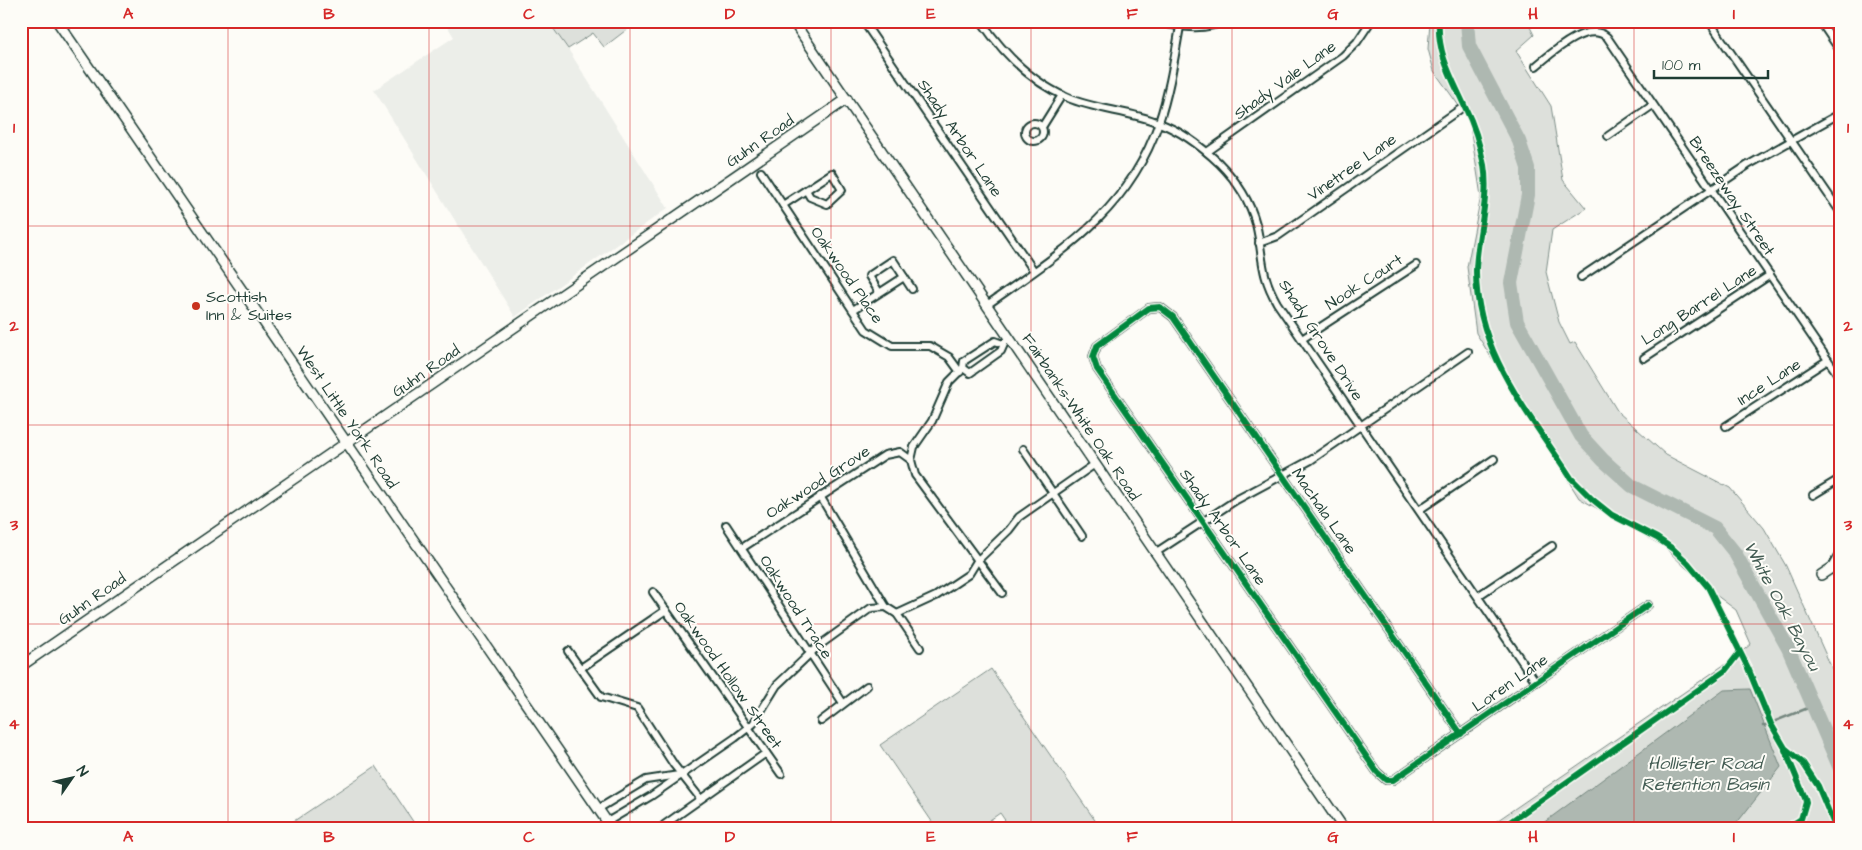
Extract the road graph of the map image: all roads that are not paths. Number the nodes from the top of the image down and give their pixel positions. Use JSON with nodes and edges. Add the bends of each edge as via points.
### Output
{"nodes":[{"id":1,"x":57,"y":21,"type":"edge"},
{"id":2,"x":793,"y":21,"type":"edge"},
{"id":3,"x":863,"y":21,"type":"edge"},
{"id":4,"x":981,"y":21,"type":"edge"},
{"id":5,"x":1152,"y":21,"type":"edge"},
{"id":6,"x":1226,"y":21,"type":"edge"},
{"id":7,"x":1371,"y":21,"type":"edge"},
{"id":8,"x":1709,"y":21,"type":"edge"},
{"id":9,"x":1820,"y":21,"type":"edge"},
{"id":10,"x":1180,"y":24,"type":"edge"},
{"id":11,"x":1841,"y":52,"type":"edge"},
{"id":12,"x":1536,"y":66,"type":"dead end"},
{"id":13,"x":1062,"y":95,"type":"junction"},
{"id":14,"x":847,"y":99,"type":"junction"},
{"id":15,"x":1654,"y":105,"type":"junction"},
{"id":16,"x":1459,"y":110,"type":"dead end"},
{"id":17,"x":1841,"y":113,"type":"edge"},
{"id":18,"x":1159,"y":123,"type":"junction"},
{"id":19,"x":1042,"y":127,"type":"dead end"},
{"id":20,"x":1608,"y":136,"type":"dead end"},
{"id":21,"x":1792,"y":141,"type":"junction"},
{"id":22,"x":1207,"y":152,"type":"junction"},
{"id":23,"x":761,"y":172,"type":"dead end"},
{"id":24,"x":1710,"y":189,"type":"junction"},
{"id":25,"x":806,"y":190,"type":"junction"},
{"id":26,"x":783,"y":205,"type":"junction"},
{"id":27,"x":1841,"y":212,"type":"edge"},
{"id":28,"x":1259,"y":243,"type":"junction"},
{"id":29,"x":1416,"y":265,"type":"dead end"},
{"id":30,"x":1034,"y":271,"type":"junction"},
{"id":31,"x":1770,"y":275,"type":"junction"},
{"id":32,"x":904,"y":277,"type":"junction"},
{"id":33,"x":1581,"y":277,"type":"dead end"},
{"id":34,"x":912,"y":289,"type":"dead end"},
{"id":35,"x":879,"y":292,"type":"junction"},
{"id":36,"x":987,"y":305,"type":"junction"},
{"id":37,"x":1160,"y":307,"type":"joint"},
{"id":38,"x":853,"y":310,"type":"junction"},
{"id":39,"x":1302,"y":339,"type":"junction"},
{"id":40,"x":1006,"y":341,"type":"junction"},
{"id":41,"x":1468,"y":352,"type":"dead end"},
{"id":42,"x":1644,"y":358,"type":"dead end"},
{"id":43,"x":1828,"y":360,"type":"junction"},
{"id":44,"x":961,"y":370,"type":"junction"},
{"id":45,"x":1841,"y":379,"type":"edge"},
{"id":46,"x":1361,"y":425,"type":"junction"},
{"id":47,"x":1726,"y":426,"type":"dead end"},
{"id":48,"x":346,"y":444,"type":"junction"},
{"id":49,"x":1023,"y":449,"type":"dead end"},
{"id":50,"x":1494,"y":459,"type":"dead end"},
{"id":51,"x":911,"y":460,"type":"junction"},
{"id":52,"x":1095,"y":464,"type":"junction"},
{"id":53,"x":1283,"y":475,"type":"junction"},
{"id":54,"x":1841,"y":478,"type":"edge"},
{"id":55,"x":1053,"y":493,"type":"junction"},
{"id":56,"x":1813,"y":495,"type":"dead end"},
{"id":57,"x":820,"y":496,"type":"junction"},
{"id":58,"x":1419,"y":510,"type":"junction"},
{"id":59,"x":1202,"y":520,"type":"junction"},
{"id":60,"x":726,"y":525,"type":"dead end"},
{"id":61,"x":1082,"y":536,"type":"dead end"},
{"id":62,"x":1552,"y":546,"type":"dead end"},
{"id":63,"x":742,"y":548,"type":"junction"},
{"id":64,"x":1156,"y":553,"type":"junction"},
{"id":65,"x":1841,"y":553,"type":"edge"},
{"id":66,"x":976,"y":561,"type":"junction"},
{"id":67,"x":1837,"y":566,"type":"edge"},
{"id":68,"x":1821,"y":575,"type":"dead end"},
{"id":69,"x":1841,"y":579,"type":"edge"},
{"id":70,"x":653,"y":592,"type":"dead end"},
{"id":71,"x":1002,"y":593,"type":"dead end"},
{"id":72,"x":1478,"y":596,"type":"junction"},
{"id":73,"x":1648,"y":605,"type":"dead end"},
{"id":74,"x":886,"y":607,"type":"junction"},
{"id":75,"x":666,"y":610,"type":"junction"},
{"id":76,"x":897,"y":614,"type":"junction"},
{"id":77,"x":920,"y":648,"type":"dead end"},
{"id":78,"x":568,"y":651,"type":"dead end"},
{"id":79,"x":810,"y":654,"type":"junction"},
{"id":80,"x":21,"y":666,"type":"edge"},
{"id":81,"x":580,"y":668,"type":"junction"},
{"id":82,"x":1536,"y":682,"type":"junction"},
{"id":83,"x":866,"y":686,"type":"dead end"},
{"id":84,"x":843,"y":703,"type":"junction"},
{"id":85,"x":821,"y":721,"type":"dead end"},
{"id":86,"x":748,"y":728,"type":"junction"},
{"id":87,"x":1461,"y":734,"type":"junction"},
{"id":88,"x":766,"y":753,"type":"junction"},
{"id":89,"x":683,"y":774,"type":"junction"},
{"id":90,"x":781,"y":774,"type":"dead end"},
{"id":91,"x":1386,"y":780,"type":"joint"},
{"id":92,"x":700,"y":798,"type":"junction"},
{"id":93,"x":598,"y":809,"type":"junction"},
{"id":94,"x":664,"y":825,"type":"dead end"},
{"id":95,"x":610,"y":826,"type":"edge"},
{"id":96,"x":1344,"y":829,"type":"edge"}],
"edges":[{"from":1,"to":48,"type":"street","name":"West Little York Road"},
{"from":2,"to":14,"type":"street","name":"Fairbanks-White Oak Road"},
{"from":3,"to":30,"type":"street","name":"Shady Arbor Lane"},
{"from":4,"to":13,"type":"street","name":"Shady Grove Drive","via":[[1018,65]]},
{"from":5,"to":10,"type":"street"},
{"from":6,"to":10,"type":"street","via":[[1201,28]]},
{"from":7,"to":22,"type":"street","name":"Shady Vale Lane","via":[[1343,56]]},
{"from":8,"to":21,"type":"street"},
{"from":9,"to":11,"type":"street"},
{"from":10,"to":18,"type":"street"},
{"from":12,"to":15,"type":"street","name":"Breezeway Street","via":[[1579,35],[1597,31],[1610,42]]},
{"from":13,"to":18,"type":"street","name":"Shady Grove Drive","via":[[1091,106]]},
{"from":13,"to":19,"type":"street"},
{"from":14,"to":36,"type":"street","name":"Fairbanks-White Oak Road"},
{"from":14,"to":48,"type":"street","name":"Guhn Road"},
{"from":15,"to":20,"type":"street"},
{"from":15,"to":24,"type":"street","name":"Breezeway Street"},
{"from":16,"to":28,"type":"street","name":"Vinetree Lane","via":[[1278,236]]},
{"from":17,"to":21,"type":"street"},
{"from":18,"to":22,"type":"street","name":"Shady Grove Drive"},
{"from":18,"to":30,"type":"street","via":[[1141,162],[1113,204],[1080,239]]},
{"from":21,"to":24,"type":"street"},
{"from":21,"to":27,"type":"street"},
{"from":22,"to":28,"type":"street","name":"Shady Grove Drive","via":[[1244,195]]},
{"from":23,"to":26,"type":"street","name":"Oakwood Place"},
{"from":24,"to":31,"type":"street","name":"Breezeway Street"},
{"from":24,"to":33,"type":"street"},
{"from":25,"to":25,"type":"street","via":[[832,173],[842,190],[827,204],[810,197]]},
{"from":25,"to":26,"type":"street"},
{"from":26,"to":38,"type":"street","name":"Oakwood Place"},
{"from":28,"to":39,"type":"street","name":"Shady Grove Drive","via":[[1267,284]]},
{"from":29,"to":39,"type":"street","name":"Nook Court"},
{"from":30,"to":36,"type":"street"},
{"from":31,"to":42,"type":"street","name":"Long Barrel Lane"},
{"from":31,"to":43,"type":"street","name":"Breezeway Street"},
{"from":32,"to":34,"type":"street"},
{"from":32,"to":35,"type":"street"},
{"from":32,"to":35,"type":"street","via":[[893,260],[869,276]]},
{"from":35,"to":38,"type":"street"},
{"from":36,"to":40,"type":"street","name":"Fairbanks-White Oak Road"},
{"from":37,"to":53,"type":"street","name":"Machala Lane","via":[[1173,317]]},
{"from":37,"to":59,"type":"street","name":"Shady Arbor Lane","via":[[1149,308],[1101,342],[1093,356],[1098,369]]},
{"from":38,"to":44,"type":"street","name":"Oakwood Place","via":[[874,337],[892,346],[930,346],[949,357]]},
{"from":39,"to":46,"type":"street","name":"Shady Grove Drive"},
{"from":40,"to":44,"type":"street","via":[[995,341],[964,361]]},
{"from":40,"to":44,"type":"street","via":[[1001,351],[970,372]]},
{"from":40,"to":52,"type":"street","name":"Fairbanks-White Oak Road"},
{"from":41,"to":46,"type":"street"},
{"from":43,"to":45,"type":"street","name":"Breezeway Street"},
{"from":43,"to":47,"type":"street","name":"Ince Lane"},
{"from":44,"to":51,"type":"street","via":[[949,382],[932,421],[914,447]]},
{"from":46,"to":53,"type":"street"},
{"from":46,"to":58,"type":"street","name":"Shady Grove Drive"},
{"from":48,"to":80,"type":"street","name":"Guhn Road"},
{"from":48,"to":93,"type":"street","name":"West Little York Road"},
{"from":49,"to":55,"type":"street"},
{"from":50,"to":58,"type":"street"},
{"from":51,"to":57,"type":"street","name":"Oakwood Grove","via":[[900,452],[885,455]]},
{"from":51,"to":66,"type":"street","via":[[915,475]]},
{"from":52,"to":55,"type":"street"},
{"from":52,"to":64,"type":"street","name":"Fairbanks-White Oak Road"},
{"from":53,"to":59,"type":"street"},
{"from":53,"to":87,"type":"street","name":"Machala Lane"},
{"from":54,"to":56,"type":"street"},
{"from":55,"to":61,"type":"street"},
{"from":55,"to":66,"type":"street","via":[[1019,517]]},
{"from":57,"to":63,"type":"street","name":"Oakwood Grove"},
{"from":57,"to":74,"type":"street"},
{"from":58,"to":72,"type":"street","name":"Shady Grove Drive"},
{"from":59,"to":64,"type":"street"},
{"from":59,"to":91,"type":"street","name":"Shady Arbor Lane","via":[[1377,772]]},
{"from":60,"to":63,"type":"street","name":"Oakwood Trace"},
{"from":62,"to":72,"type":"street"},
{"from":63,"to":79,"type":"street","name":"Oakwood Trace"},
{"from":64,"to":96,"type":"street","name":"Fairbanks-White Oak Road"},
{"from":65,"to":67,"type":"street"},
{"from":66,"to":71,"type":"street"},
{"from":66,"to":76,"type":"street","via":[[969,574],[948,589]]},
{"from":67,"to":68,"type":"street"},
{"from":67,"to":69,"type":"street"},
{"from":70,"to":75,"type":"street","name":"Oakwood Hollow Street"},
{"from":72,"to":82,"type":"street","name":"Shady Grove Drive"},
{"from":73,"to":82,"type":"street","name":"Loren Lane"},
{"from":74,"to":76,"type":"street"},
{"from":74,"to":79,"type":"street","via":[[871,608]]},
{"from":75,"to":81,"type":"street"},
{"from":75,"to":86,"type":"street","name":"Oakwood Hollow Street"},
{"from":76,"to":77,"type":"street"},
{"from":78,"to":81,"type":"street"},
{"from":79,"to":84,"type":"street","name":"Oakwood Trace"},
{"from":79,"to":86,"type":"street","via":[[777,685]]},
{"from":81,"to":89,"type":"street","via":[[601,698],[636,708]]},
{"from":82,"to":87,"type":"street","name":"Loren Lane"},
{"from":83,"to":84,"type":"street"},
{"from":84,"to":85,"type":"street"},
{"from":86,"to":88,"type":"street","name":"Oakwood Hollow Street"},
{"from":86,"to":89,"type":"street"},
{"from":87,"to":91,"type":"street","name":"Loren Lane","via":[[1393,780]]},
{"from":88,"to":90,"type":"street","name":"Oakwood Hollow Street"},
{"from":88,"to":92,"type":"street"},
{"from":89,"to":92,"type":"street"},
{"from":89,"to":93,"type":"street","via":[[646,780]]},
{"from":89,"to":95,"type":"street"},
{"from":92,"to":94,"type":"street"},
{"from":93,"to":95,"type":"street","name":"West Little York Road"}]}
